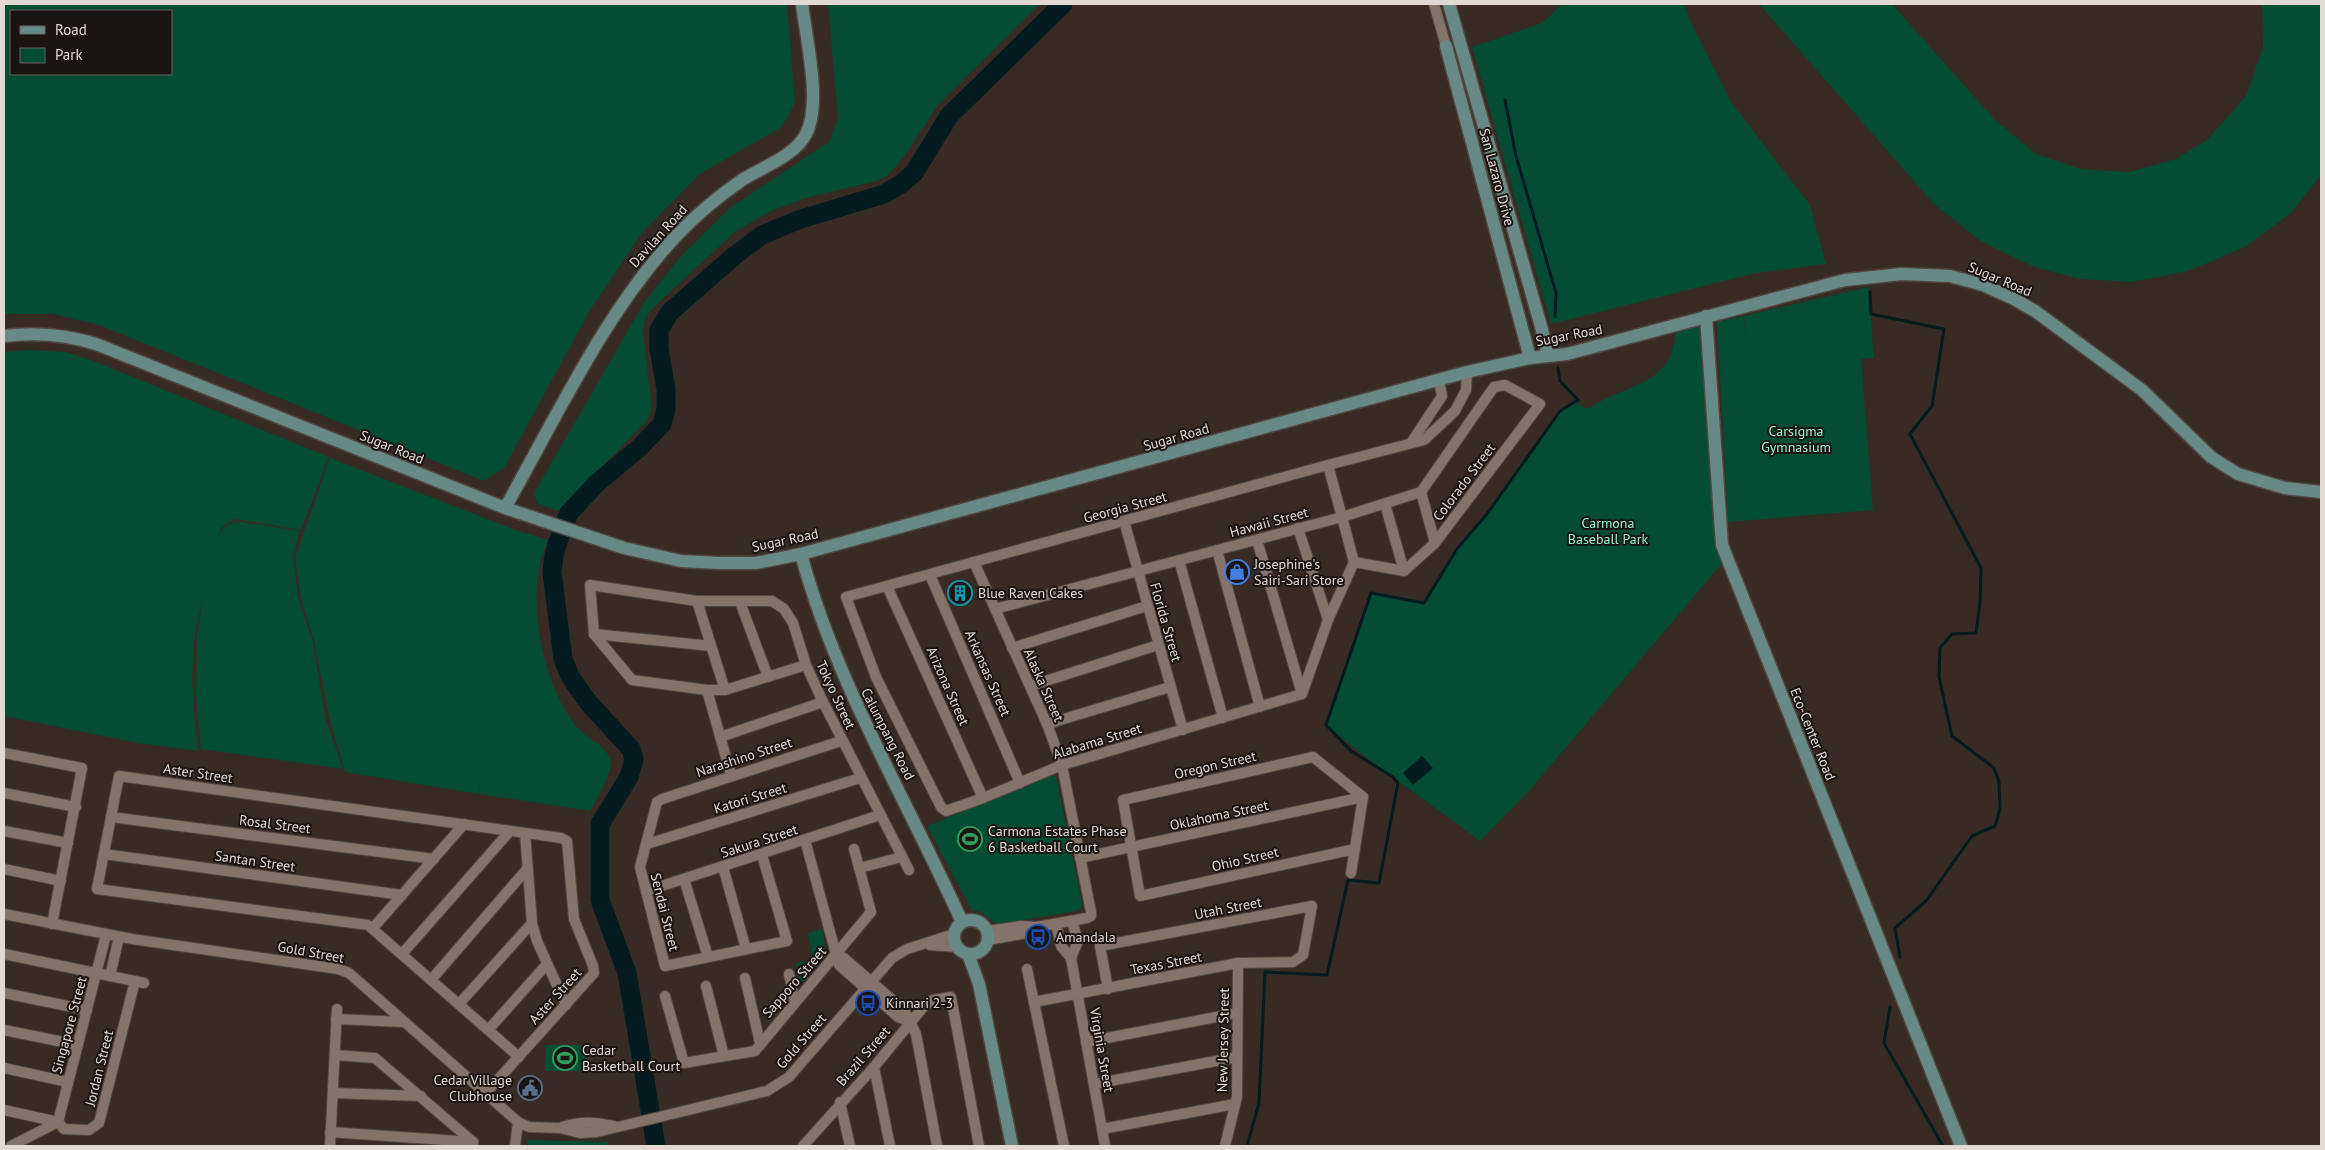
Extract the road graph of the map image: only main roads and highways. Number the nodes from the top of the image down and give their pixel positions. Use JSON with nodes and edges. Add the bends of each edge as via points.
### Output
{"nodes":[{"id":1,"x":802,"y":4,"type":"edge"},
{"id":2,"x":1449,"y":4,"type":"edge"},
{"id":3,"x":1446,"y":46,"type":"road end"},
{"id":4,"x":1706,"y":316,"type":"junction"},
{"id":5,"x":4,"y":336,"type":"edge"},
{"id":6,"x":1548,"y":356,"type":"junction"},
{"id":7,"x":1530,"y":358,"type":"junction"},
{"id":8,"x":2321,"y":492,"type":"edge"},
{"id":9,"x":505,"y":508,"type":"junction"},
{"id":10,"x":801,"y":554,"type":"junction"},
{"id":11,"x":962,"y":922,"type":"junction"},
{"id":12,"x":968,"y":951,"type":"junction"},
{"id":13,"x":1012,"y":1146,"type":"edge"},
{"id":14,"x":1961,"y":1146,"type":"edge"}],
"edges":[{"from":1,"to":9,"type":"main road","name":"Davilan Road","via":[[814,94],[806,135],[787,154],[700,212],[656,259],[622,304],[592,353]]},
{"from":2,"to":6,"type":"main road","name":"San Lazaro Drive"},
{"from":3,"to":7,"type":"main road","name":"San Lazaro Drive"},
{"from":4,"to":6,"type":"main road","name":"Sugar Road","via":[[1567,354]]},
{"from":4,"to":8,"type":"main road","name":"Sugar Road","via":[[1845,280],[1902,274],[1936,274],[1967,279],[2035,311],[2142,390],[2211,456],[2238,474],[2285,488]]},
{"from":4,"to":14,"type":"main road","name":"Eco-Center Road","via":[[1722,545]]},
{"from":5,"to":9,"type":"main road","name":"Sugar Road","via":[[45,334],[96,344]]},
{"from":6,"to":7,"type":"main road","name":"Sugar Road"},
{"from":7,"to":10,"type":"main road","name":"Sugar Road","via":[[1467,372]]},
{"from":9,"to":10,"type":"main road","name":"Sugar Road","via":[[580,535],[681,561],[756,563]]},
{"from":10,"to":11,"type":"main road","name":"Calumpang Road","via":[[816,606],[849,688]]},
{"from":11,"to":12,"type":"main road","via":[[954,934]]},
{"from":11,"to":12,"type":"main road","via":[[977,921],[987,935],[986,945]]},
{"from":12,"to":13,"type":"main road","via":[[979,984]]}]}
